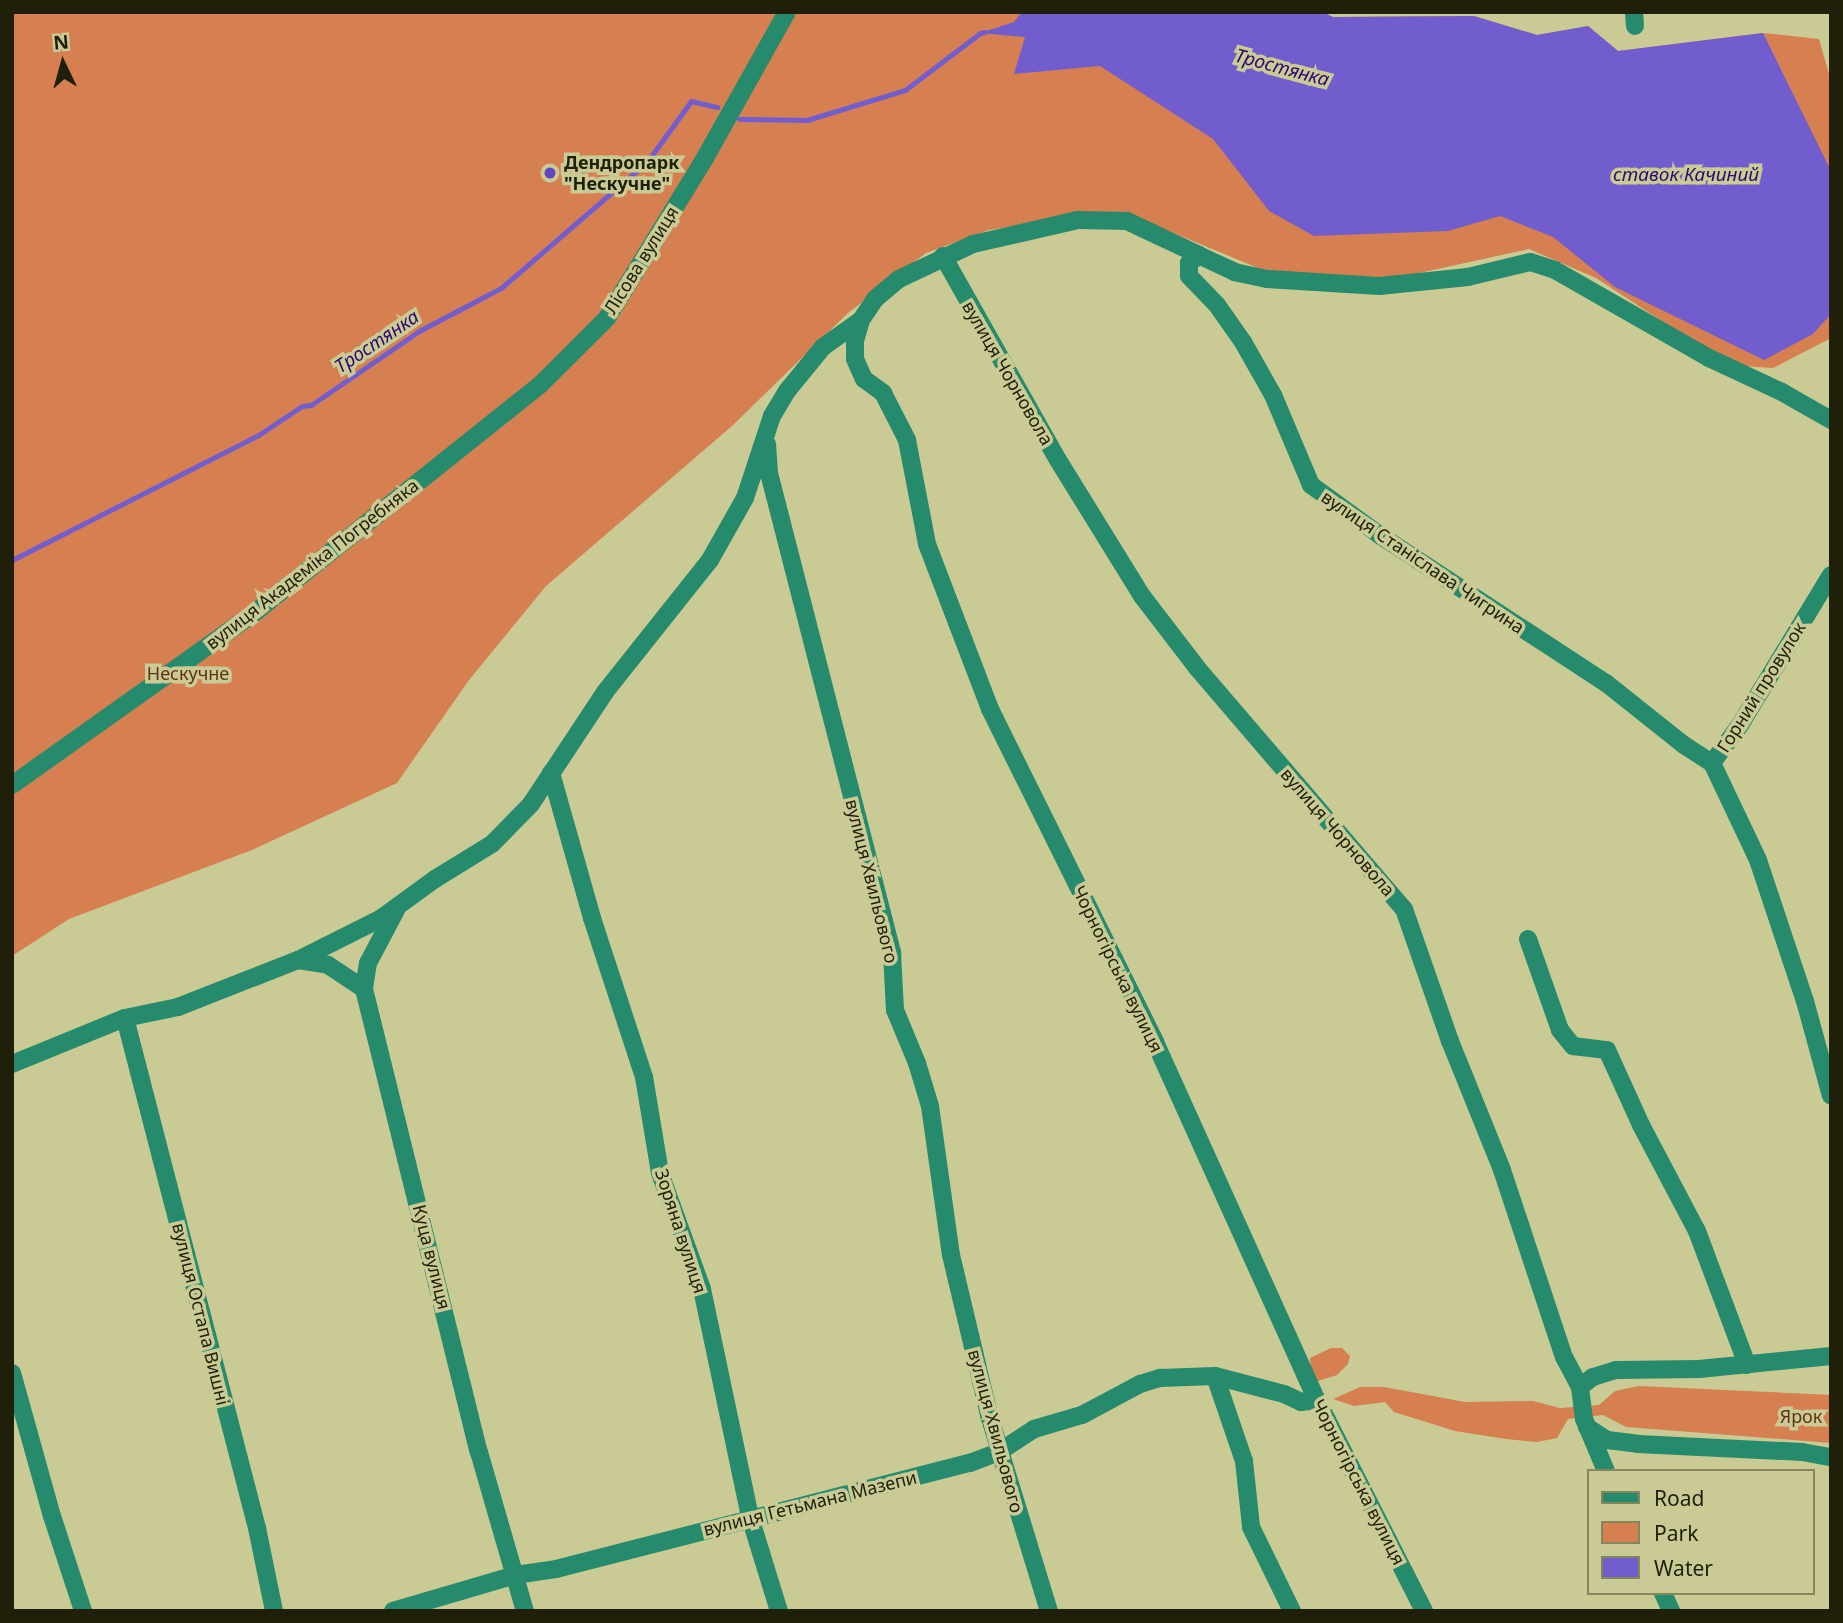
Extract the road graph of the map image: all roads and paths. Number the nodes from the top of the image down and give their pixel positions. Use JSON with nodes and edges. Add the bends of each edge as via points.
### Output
{"nodes":[{"id":1,"x":787,"y":12,"type":"edge"},
{"id":2,"x":1199,"y":255,"type":"junction"},
{"id":3,"x":943,"y":257,"type":"junction"},
{"id":4,"x":861,"y":320,"type":"junction"},
{"id":5,"x":540,"y":385,"type":"joint"},
{"id":6,"x":1831,"y":420,"type":"edge"},
{"id":7,"x":767,"y":433,"type":"junction"},
{"id":8,"x":1831,"y":575,"type":"edge"},
{"id":9,"x":1712,"y":763,"type":"junction"},
{"id":10,"x":551,"y":773,"type":"junction"},
{"id":11,"x":12,"y":785,"type":"edge"},
{"id":12,"x":398,"y":907,"type":"junction"},
{"id":13,"x":1528,"y":939,"type":"dead end"},
{"id":14,"x":298,"y":960,"type":"junction"},
{"id":15,"x":363,"y":989,"type":"junction"},
{"id":16,"x":125,"y":1018,"type":"junction"},
{"id":17,"x":12,"y":1064,"type":"edge"},
{"id":18,"x":1831,"y":1096,"type":"edge"},
{"id":19,"x":1831,"y":1356,"type":"edge"},
{"id":20,"x":1747,"y":1365,"type":"junction"},
{"id":21,"x":13,"y":1375,"type":"edge"},
{"id":22,"x":1215,"y":1376,"type":"junction"},
{"id":23,"x":1580,"y":1387,"type":"junction"},
{"id":24,"x":1317,"y":1401,"type":"junction"},
{"id":25,"x":1585,"y":1418,"type":"junction"},
{"id":26,"x":999,"y":1452,"type":"junction"},
{"id":27,"x":1831,"y":1457,"type":"edge"},
{"id":28,"x":1605,"y":1469,"type":"edge"},
{"id":29,"x":750,"y":1517,"type":"junction"},
{"id":30,"x":515,"y":1575,"type":"junction"},
{"id":31,"x":1664,"y":1595,"type":"edge"},
{"id":32,"x":83,"y":1611,"type":"edge"},
{"id":33,"x":274,"y":1611,"type":"edge"},
{"id":34,"x":393,"y":1611,"type":"edge"},
{"id":35,"x":525,"y":1611,"type":"edge"},
{"id":36,"x":779,"y":1611,"type":"edge"},
{"id":37,"x":1049,"y":1611,"type":"edge"},
{"id":38,"x":1292,"y":1611,"type":"edge"},
{"id":39,"x":1424,"y":1611,"type":"edge"},
{"id":40,"x":1671,"y":1611,"type":"edge"}],
"edges":[{"from":1,"to":5,"type":"street","name":"Лісова вулиця","via":[[705,158],[607,317]]},
{"from":2,"to":3,"type":"street","via":[[1127,221],[1104,218],[1006,235]]},
{"from":2,"to":6,"type":"street","via":[[1235,272],[1340,286],[1423,283],[1530,262],[1555,270],[1709,358],[1782,391]]},
{"from":2,"to":9,"type":"street","name":"вулиця Станіслава Чигрина","via":[[1189,263],[1189,276],[1243,342],[1273,395],[1311,485],[1606,683]]},
{"from":3,"to":4,"type":"street","via":[[899,279],[875,299]]},
{"from":3,"to":23,"type":"street","name":"вулиця Чорновола","via":[[1058,460],[1142,596],[1206,678],[1404,909],[1502,1170],[1564,1357]]},
{"from":4,"to":7,"type":"street","via":[[823,347],[787,391]]},
{"from":4,"to":24,"type":"street","name":"Чорногірська вулиця","via":[[855,359],[864,379],[883,393],[906,440],[927,544],[990,709],[1155,1042]]},
{"from":5,"to":11,"type":"street","name":"вулиця Академіка Погребняка","via":[[258,610]]},
{"from":7,"to":10,"type":"street","via":[[745,498],[710,560],[605,692]]},
{"from":7,"to":26,"type":"street","name":"вулиця Хвильового","via":[[769,473],[892,953],[895,1010],[930,1106],[951,1255]]},
{"from":8,"to":9,"type":"street","name":"Горний провулок"},
{"from":9,"to":18,"type":"street","via":[[1758,859]]},
{"from":10,"to":12,"type":"street","via":[[531,804],[492,844]]},
{"from":10,"to":29,"type":"street","name":"Зоряна вулиця","via":[[644,1077],[660,1173],[702,1289]]},
{"from":12,"to":14,"type":"street"},
{"from":12,"to":15,"type":"street","name":"Куца вулиця","via":[[368,963]]},
{"from":13,"to":20,"type":"street","via":[[1560,1030],[1573,1046],[1607,1050],[1697,1231]]},
{"from":14,"to":15,"type":"street","via":[[328,965]]},
{"from":14,"to":16,"type":"street","via":[[178,1007]]},
{"from":15,"to":30,"type":"street","name":"Куца вулиця","via":[[479,1452]]},
{"from":16,"to":17,"type":"street"},
{"from":16,"to":33,"type":"street","name":"вулиця Остапа Вишні","via":[[257,1528]]},
{"from":19,"to":20,"type":"street"},
{"from":20,"to":23,"type":"street","via":[[1616,1370]]},
{"from":21,"to":32,"type":"street"},
{"from":22,"to":24,"type":"street","name":"вулиця Гетьмана Мазепи","via":[[1301,1402]]},
{"from":22,"to":26,"type":"street","name":"вулиця Гетьмана Мазепи","via":[[1160,1378],[1140,1384],[1082,1415],[1020,1435]]},
{"from":22,"to":38,"type":"street","via":[[1244,1461],[1251,1527]]},
{"from":23,"to":25,"type":"street","name":"вулиця Чорновола"},
{"from":24,"to":39,"type":"street","name":"Чорногірська вулиця"},
{"from":25,"to":27,"type":"street","via":[[1607,1440]]},
{"from":25,"to":28,"type":"street","name":"вулиця Чорновола"},
{"from":26,"to":29,"type":"street","name":"вулиця Гетьмана Мазепи"},
{"from":26,"to":37,"type":"street","name":"вулиця Хвильового"},
{"from":29,"to":30,"type":"street","name":"вулиця Гетьмана Мазепи","via":[[555,1569]]},
{"from":29,"to":36,"type":"street","name":"Зоряна вулиця"},
{"from":30,"to":34,"type":"street","name":"вулиця Гетьмана Мазепи"},
{"from":30,"to":35,"type":"street","name":"Куца вулиця"},
{"from":31,"to":40,"type":"street"}]}
